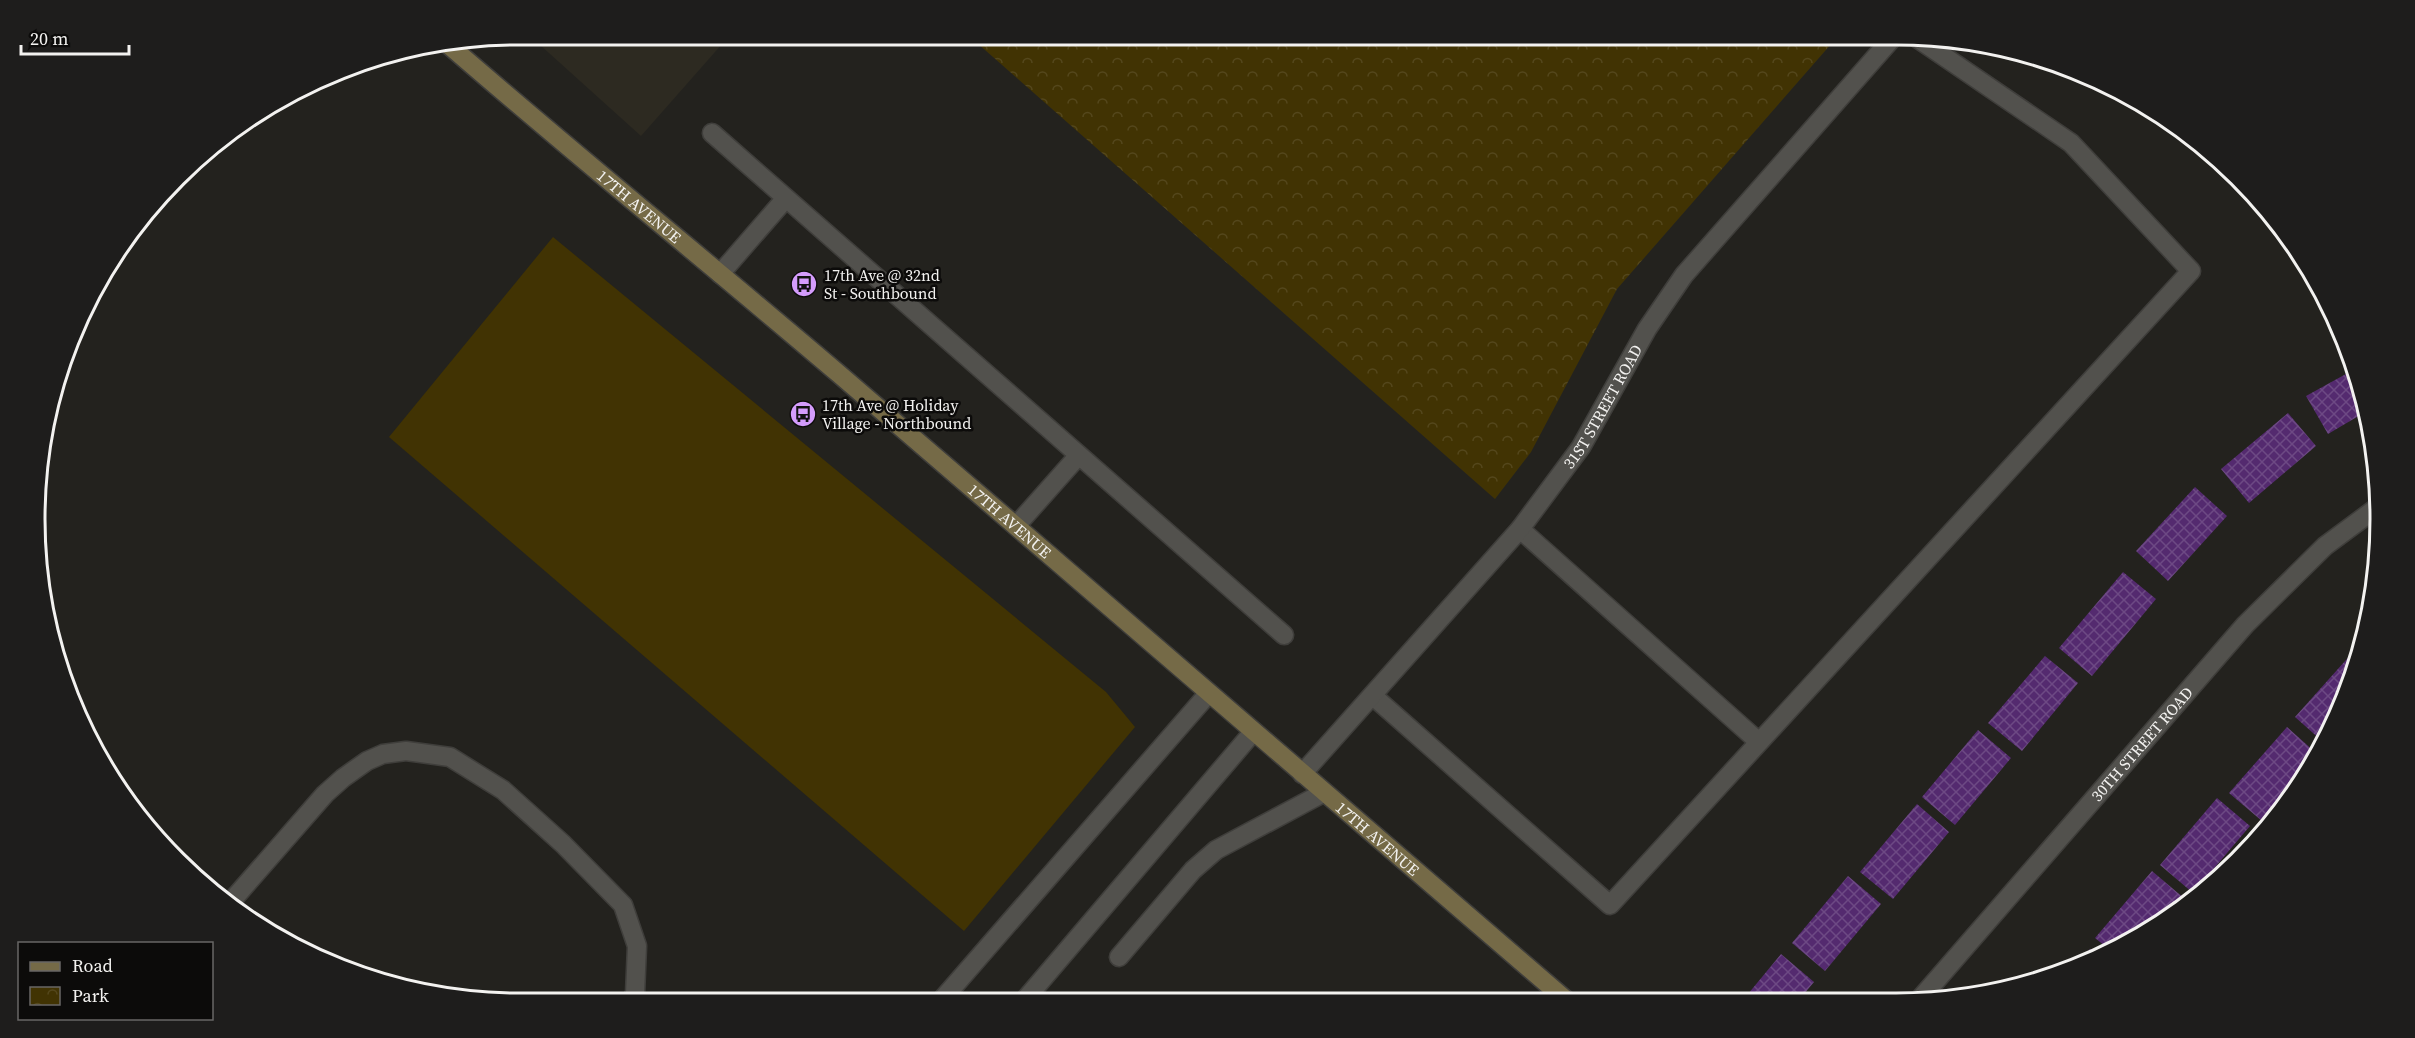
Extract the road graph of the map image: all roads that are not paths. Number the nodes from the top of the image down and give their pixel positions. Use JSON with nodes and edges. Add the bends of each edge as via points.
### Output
{"nodes":[{"id":1,"x":1885,"y":45,"type":"edge"},
{"id":2,"x":1929,"y":46,"type":"edge"},
{"id":3,"x":454,"y":49,"type":"edge"},
{"id":4,"x":712,"y":133,"type":"dead end"},
{"id":5,"x":786,"y":198,"type":"junction"},
{"id":6,"x":720,"y":274,"type":"junction"},
{"id":7,"x":1079,"y":455,"type":"junction"},
{"id":8,"x":2370,"y":513,"type":"edge"},
{"id":9,"x":1016,"y":526,"type":"junction"},
{"id":10,"x":1520,"y":529,"type":"junction"},
{"id":11,"x":1284,"y":635,"type":"dead end"},
{"id":12,"x":1208,"y":694,"type":"junction"},
{"id":13,"x":1373,"y":696,"type":"junction"},
{"id":14,"x":1253,"y":732,"type":"junction"},
{"id":15,"x":1760,"y":742,"type":"junction"},
{"id":16,"x":1302,"y":774,"type":"junction"},
{"id":17,"x":1323,"y":793,"type":"junction"},
{"id":18,"x":234,"y":898,"type":"edge"},
{"id":19,"x":1119,"y":957,"type":"dead end"},
{"id":20,"x":1926,"y":992,"type":"edge"},
{"id":21,"x":635,"y":993,"type":"edge"},
{"id":22,"x":948,"y":993,"type":"edge"},
{"id":23,"x":1031,"y":993,"type":"edge"},
{"id":24,"x":1558,"y":993,"type":"edge"}],
"edges":[{"from":1,"to":10,"type":"street","name":"31ST STREET ROAD","via":[[1684,275],[1647,329],[1581,447]]},
{"from":2,"to":15,"type":"street","via":[[2071,143],[2191,271]]},
{"from":3,"to":6,"type":"main road","name":"17TH AVENUE"},
{"from":4,"to":5,"type":"street"},
{"from":5,"to":6,"type":"street"},
{"from":5,"to":7,"type":"street"},
{"from":6,"to":9,"type":"main road","name":"17TH AVENUE"},
{"from":7,"to":9,"type":"street"},
{"from":7,"to":11,"type":"street"},
{"from":8,"to":20,"type":"street","name":"30TH STREET ROAD","via":[[2325,546],[2246,625]]},
{"from":9,"to":12,"type":"main road","name":"17TH AVENUE"},
{"from":10,"to":13,"type":"street","name":"31ST STREET ROAD"},
{"from":10,"to":15,"type":"street"},
{"from":12,"to":14,"type":"main road","name":"17TH AVENUE"},
{"from":12,"to":22,"type":"street"},
{"from":13,"to":15,"type":"street","via":[[1610,905]]},
{"from":13,"to":16,"type":"street","name":"31ST STREET ROAD"},
{"from":14,"to":16,"type":"main road","name":"17TH AVENUE"},
{"from":14,"to":23,"type":"street"},
{"from":16,"to":17,"type":"main road","name":"17TH AVENUE"},
{"from":17,"to":19,"type":"street","via":[[1216,850],[1193,870]]},
{"from":17,"to":24,"type":"main road","name":"17TH AVENUE"},
{"from":18,"to":21,"type":"street","via":[[325,794],[367,761],[406,751],[450,757],[503,790],[623,905],[637,946]]}]}
